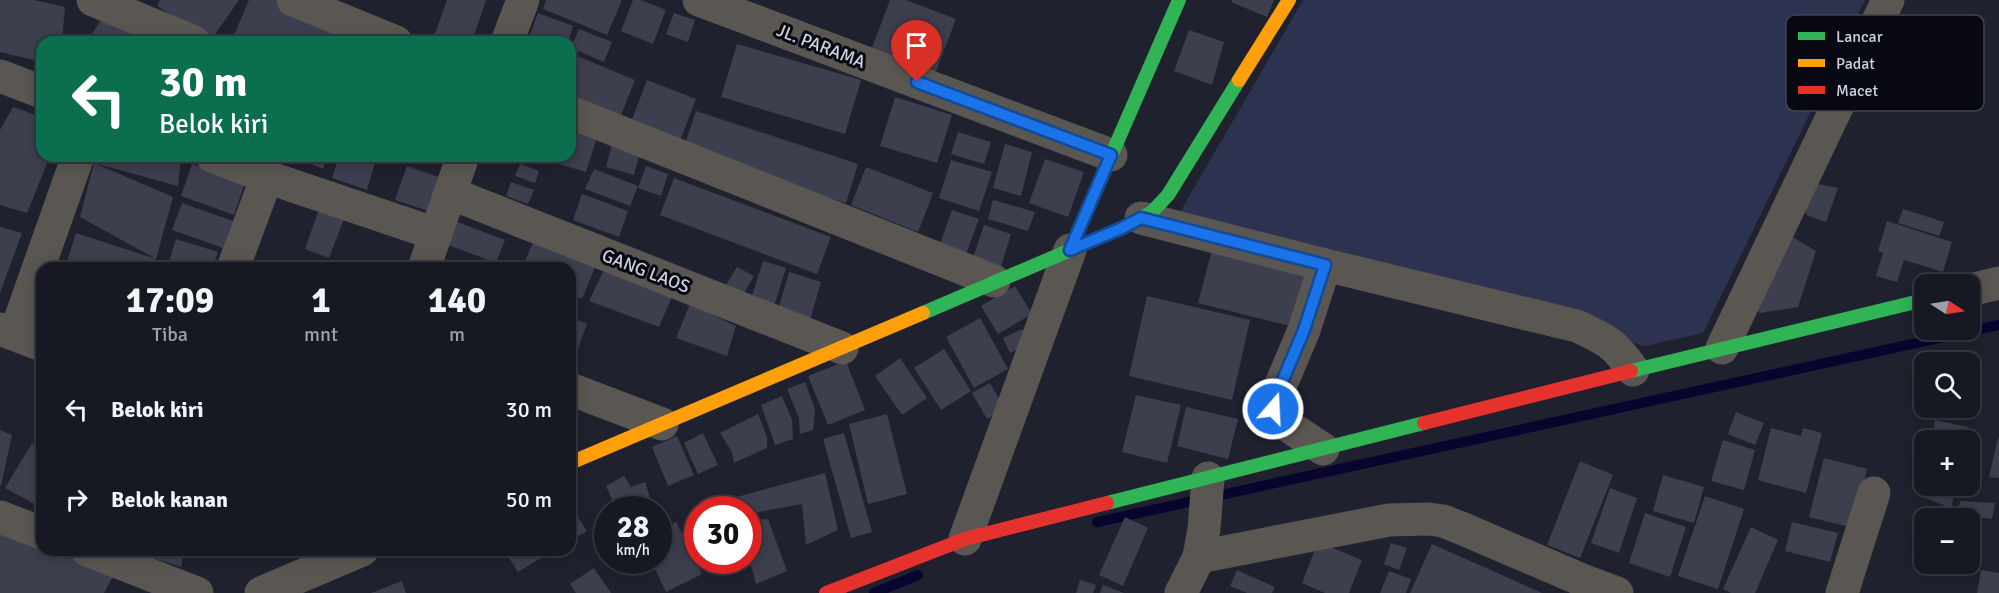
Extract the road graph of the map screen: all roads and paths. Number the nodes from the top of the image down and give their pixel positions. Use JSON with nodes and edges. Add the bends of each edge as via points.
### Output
{"nodes":[{"id":1,"x":93,"y":0,"type":"edge"},
{"id":2,"x":293,"y":0,"type":"edge"},
{"id":3,"x":523,"y":0,"type":"edge"},
{"id":4,"x":699,"y":0,"type":"edge"},
{"id":5,"x":1179,"y":0,"type":"edge"},
{"id":6,"x":1289,"y":0,"type":"edge"},
{"id":7,"x":1888,"y":0,"type":"edge"},
{"id":8,"x":1881,"y":15,"type":"edge"},
{"id":9,"x":180,"y":36,"type":"edge"},
{"id":10,"x":381,"y":36,"type":"edge"},
{"id":11,"x":509,"y":36,"type":"edge"},
{"id":12,"x":0,"y":76,"type":"edge"},
{"id":13,"x":36,"y":90,"type":"edge"},
{"id":14,"x":1835,"y":111,"type":"edge"},
{"id":15,"x":576,"y":114,"type":"edge"},
{"id":16,"x":1111,"y":155,"type":"junction"},
{"id":17,"x":76,"y":162,"type":"edge"},
{"id":18,"x":228,"y":162,"type":"edge"},
{"id":19,"x":461,"y":162,"type":"edge"},
{"id":20,"x":267,"y":177,"type":"junction"},
{"id":21,"x":450,"y":193,"type":"junction"},
{"id":22,"x":1141,"y":218,"type":"junction"},
{"id":23,"x":436,"y":234,"type":"junction"},
{"id":24,"x":1070,"y":250,"type":"junction"},
{"id":25,"x":43,"y":262,"type":"edge"},
{"id":26,"x":235,"y":262,"type":"edge"},
{"id":27,"x":426,"y":262,"type":"edge"},
{"id":28,"x":1325,"y":265,"type":"junction"},
{"id":29,"x":994,"y":281,"type":"junction"},
{"id":30,"x":1999,"y":283,"type":"edge"},
{"id":31,"x":36,"y":284,"type":"edge"},
{"id":32,"x":1980,"y":288,"type":"edge"},
{"id":33,"x":1914,"y":302,"type":"edge"},
{"id":34,"x":19,"y":336,"type":"edge"},
{"id":35,"x":842,"y":348,"type":"junction"},
{"id":36,"x":1722,"y":348,"type":"junction"},
{"id":37,"x":1632,"y":370,"type":"junction"},
{"id":38,"x":576,"y":391,"type":"edge"},
{"id":39,"x":662,"y":424,"type":"junction"},
{"id":40,"x":1323,"y":449,"type":"junction"},
{"id":41,"x":576,"y":460,"type":"edge"},
{"id":42,"x":1207,"y":485,"type":"junction"},
{"id":43,"x":1874,"y":493,"type":"dead end"},
{"id":44,"x":0,"y":517,"type":"edge"},
{"id":45,"x":36,"y":531,"type":"edge"},
{"id":46,"x":965,"y":539,"type":"junction"},
{"id":47,"x":1202,"y":543,"type":"junction"},
{"id":48,"x":102,"y":556,"type":"edge"},
{"id":49,"x":338,"y":556,"type":"edge"},
{"id":50,"x":322,"y":560,"type":"edge"},
{"id":51,"x":1580,"y":586,"type":"edge"},
{"id":52,"x":196,"y":593,"type":"edge"},
{"id":53,"x":261,"y":593,"type":"edge"},
{"id":54,"x":826,"y":593,"type":"edge"},
{"id":55,"x":1182,"y":593,"type":"edge"},
{"id":56,"x":1617,"y":593,"type":"edge"},
{"id":57,"x":1842,"y":593,"type":"edge"}],
"edges":[{"from":1,"to":9,"type":"street"},
{"from":2,"to":10,"type":"street"},
{"from":3,"to":11,"type":"street"},
{"from":4,"to":16,"type":"street","name":"JL. PARAMA"},
{"from":5,"to":16,"type":"street"},
{"from":6,"to":22,"type":"street","via":[[1168,195]]},
{"from":7,"to":8,"type":"street"},
{"from":12,"to":13,"type":"street"},
{"from":14,"to":36,"type":"street"},
{"from":15,"to":29,"type":"street"},
{"from":16,"to":24,"type":"street"},
{"from":17,"to":25,"type":"street"},
{"from":18,"to":20,"type":"street"},
{"from":19,"to":21,"type":"street"},
{"from":20,"to":23,"type":"street"},
{"from":20,"to":26,"type":"street"},
{"from":21,"to":23,"type":"street"},
{"from":21,"to":35,"type":"street","name":"GANG LAOS"},
{"from":22,"to":24,"type":"street"},
{"from":22,"to":28,"type":"street"},
{"from":23,"to":27,"type":"street"},
{"from":24,"to":29,"type":"street"},
{"from":24,"to":46,"type":"street"},
{"from":28,"to":37,"type":"street","via":[[1578,326],[1618,348]]},
{"from":28,"to":40,"type":"street","via":[[1273,409],[1276,418]]},
{"from":29,"to":35,"type":"street"},
{"from":30,"to":32,"type":"street"},
{"from":31,"to":34,"type":"street"},
{"from":33,"to":36,"type":"street"},
{"from":35,"to":39,"type":"street"},
{"from":36,"to":37,"type":"street"},
{"from":37,"to":40,"type":"street"},
{"from":38,"to":39,"type":"street"},
{"from":39,"to":41,"type":"street"},
{"from":40,"to":42,"type":"street"},
{"from":42,"to":46,"type":"street"},
{"from":42,"to":47,"type":"street"},
{"from":43,"to":57,"type":"street"},
{"from":44,"to":45,"type":"street"},
{"from":46,"to":54,"type":"street"},
{"from":47,"to":51,"type":"street","via":[[1417,518],[1443,521]]},
{"from":47,"to":55,"type":"street"},
{"from":48,"to":52,"type":"street"},
{"from":49,"to":50,"type":"street"},
{"from":50,"to":53,"type":"street"},
{"from":51,"to":56,"type":"street"}]}
